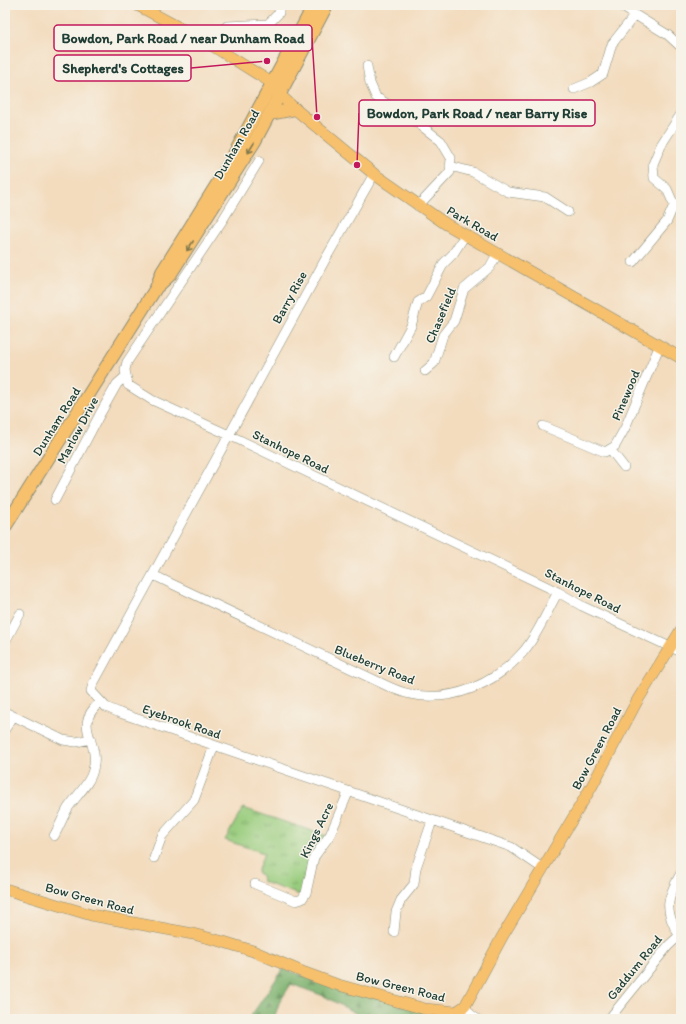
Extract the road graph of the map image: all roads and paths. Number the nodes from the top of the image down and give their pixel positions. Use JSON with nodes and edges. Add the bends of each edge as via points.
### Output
{"nodes":[{"id":1,"x":138,"y":5,"type":"edge"},
{"id":2,"x":279,"y":5,"type":"edge"},
{"id":3,"x":314,"y":5,"type":"edge"},
{"id":4,"x":327,"y":5,"type":"edge"},
{"id":5,"x":619,"y":5,"type":"edge"},
{"id":6,"x":634,"y":16,"type":"junction"},
{"id":7,"x":208,"y":43,"type":"junction"},
{"id":8,"x":681,"y":47,"type":"edge"},
{"id":9,"x":297,"y":60,"type":"junction"},
{"id":10,"x":367,"y":66,"type":"dead end"},
{"id":11,"x":272,"y":83,"type":"junction"},
{"id":12,"x":574,"y":89,"type":"dead end"},
{"id":13,"x":280,"y":95,"type":"junction"},
{"id":14,"x":295,"y":110,"type":"junction"},
{"id":15,"x":270,"y":114,"type":"junction"},
{"id":16,"x":681,"y":114,"type":"edge"},
{"id":17,"x":253,"y":121,"type":"junction"},
{"id":18,"x":259,"y":161,"type":"dead end"},
{"id":19,"x":450,"y":166,"type":"junction"},
{"id":20,"x":374,"y":174,"type":"junction"},
{"id":21,"x":418,"y":206,"type":"junction"},
{"id":22,"x":568,"y":212,"type":"dead end"},
{"id":23,"x":465,"y":235,"type":"junction"},
{"id":24,"x":497,"y":254,"type":"junction"},
{"id":25,"x":633,"y":262,"type":"dead end"},
{"id":26,"x":156,"y":288,"type":"junction"},
{"id":27,"x":660,"y":347,"type":"junction"},
{"id":28,"x":394,"y":357,"type":"dead end"},
{"id":29,"x":681,"y":358,"type":"edge"},
{"id":30,"x":425,"y":371,"type":"dead end"},
{"id":31,"x":126,"y":376,"type":"junction"},
{"id":32,"x":543,"y":426,"type":"dead end"},
{"id":33,"x":228,"y":435,"type":"junction"},
{"id":34,"x":610,"y":449,"type":"junction"},
{"id":35,"x":624,"y":466,"type":"dead end"},
{"id":36,"x":55,"y":500,"type":"dead end"},
{"id":37,"x":5,"y":528,"type":"edge"},
{"id":38,"x":153,"y":575,"type":"junction"},
{"id":39,"x":558,"y":592,"type":"junction"},
{"id":40,"x":20,"y":614,"type":"dead end"},
{"id":41,"x":681,"y":630,"type":"edge"},
{"id":42,"x":5,"y":642,"type":"edge"},
{"id":43,"x":671,"y":646,"type":"junction"},
{"id":44,"x":681,"y":652,"type":"edge"},
{"id":45,"x":100,"y":702,"type":"junction"},
{"id":46,"x":9,"y":714,"type":"edge"},
{"id":47,"x":5,"y":729,"type":"edge"},
{"id":48,"x":91,"y":739,"type":"junction"},
{"id":49,"x":214,"y":746,"type":"junction"},
{"id":50,"x":348,"y":792,"type":"junction"},
{"id":51,"x":432,"y":821,"type":"junction"},
{"id":52,"x":54,"y":836,"type":"dead end"},
{"id":53,"x":154,"y":858,"type":"dead end"},
{"id":54,"x":542,"y":868,"type":"junction"},
{"id":55,"x":681,"y":873,"type":"edge"},
{"id":56,"x":255,"y":884,"type":"dead end"},
{"id":57,"x":5,"y":889,"type":"edge"},
{"id":58,"x":394,"y":932,"type":"dead end"},
{"id":59,"x":680,"y":934,"type":"edge"},
{"id":60,"x":465,"y":1006,"type":"junction"},
{"id":61,"x":477,"y":1019,"type":"edge"},
{"id":62,"x":608,"y":1019,"type":"edge"}],
"edges":[{"from":1,"to":7,"type":"main road"},
{"from":2,"to":7,"type":"street","via":[[279,13],[268,24],[227,26]]},
{"from":3,"to":11,"type":"highway","name":"Dunham Road"},
{"from":4,"to":9,"type":"highway","name":"Dunham Road"},
{"from":5,"to":6,"type":"street"},
{"from":6,"to":8,"type":"street","via":[[668,35]]},
{"from":6,"to":12,"type":"street","via":[[612,44],[603,74]]},
{"from":7,"to":11,"type":"main road"},
{"from":9,"to":11,"type":"highway","via":[[291,63],[279,80]]},
{"from":9,"to":13,"type":"highway","name":"Dunham Road"},
{"from":10,"to":19,"type":"street","via":[[376,97],[419,124],[441,142],[451,158]]},
{"from":11,"to":13,"type":"main road","name":"Park Road"},
{"from":11,"to":17,"type":"highway","name":"Dunham Road"},
{"from":13,"to":14,"type":"main road","name":"Park Road"},
{"from":13,"to":15,"type":"highway","name":"Dunham Road"},
{"from":13,"to":17,"type":"highway","via":[[270,98],[261,116]]},
{"from":14,"to":15,"type":"highway"},
{"from":14,"to":20,"type":"main road","name":"Park Road"},
{"from":15,"to":26,"type":"highway","name":"Dunham Road","one_way":true,"via":[[211,213],[170,275]]},
{"from":16,"to":25,"type":"street","via":[[661,145],[653,164],[654,178],[667,188],[674,205],[667,221]]},
{"from":17,"to":26,"type":"highway","name":"Dunham Road","via":[[224,173],[162,272]]},
{"from":18,"to":31,"type":"street","via":[[218,228],[127,362]]},
{"from":19,"to":21,"type":"street","via":[[450,172]]},
{"from":19,"to":22,"type":"street","via":[[473,172],[508,192],[545,197]]},
{"from":20,"to":21,"type":"main road","name":"Park Road"},
{"from":20,"to":33,"type":"street","name":"Barry Rise"},
{"from":21,"to":23,"type":"main road","name":"Park Road"},
{"from":23,"to":24,"type":"main road","name":"Park Road"},
{"from":23,"to":28,"type":"street","via":[[444,263],[426,297],[418,302],[412,326]]},
{"from":24,"to":27,"type":"main road","name":"Park Road"},
{"from":24,"to":30,"type":"street","name":"Chasefield","via":[[490,267],[464,289],[454,321],[443,335],[434,363]]},
{"from":26,"to":37,"type":"highway","name":"Dunham Road"},
{"from":27,"to":29,"type":"main road","name":"Park Road"},
{"from":27,"to":34,"type":"street","name":"Pinewood","via":[[625,428],[615,446]]},
{"from":31,"to":33,"type":"street","name":"Stanhope Road","via":[[132,389]]},
{"from":31,"to":36,"type":"street","name":"Marlow Drive","via":[[116,384]]},
{"from":32,"to":34,"type":"street","via":[[605,452]]},
{"from":33,"to":38,"type":"street"},
{"from":33,"to":39,"type":"street","name":"Stanhope Road"},
{"from":34,"to":35,"type":"street"},
{"from":38,"to":39,"type":"street","name":"Blueberry Road","via":[[399,691],[426,696],[463,692],[491,680],[524,651]]},
{"from":38,"to":45,"type":"street","via":[[93,684],[91,691]]},
{"from":39,"to":43,"type":"street","name":"Stanhope Road","via":[[582,606]]},
{"from":40,"to":42,"type":"street"},
{"from":41,"to":43,"type":"main road","name":"Bow Green Road"},
{"from":43,"to":44,"type":"street","name":"Stanhope Road"},
{"from":43,"to":54,"type":"main road","name":"Bow Green Road"},
{"from":45,"to":48,"type":"street","via":[[86,720],[86,728]]},
{"from":45,"to":49,"type":"street","name":"Eyebrook Road","via":[[131,718]]},
{"from":46,"to":47,"type":"street"},
{"from":46,"to":48,"type":"street","via":[[63,740],[76,742]]},
{"from":48,"to":52,"type":"street","via":[[94,748],[93,770],[68,808]]},
{"from":49,"to":50,"type":"street","name":"Eyebrook Road"},
{"from":49,"to":53,"type":"street","via":[[194,800],[162,836]]},
{"from":50,"to":51,"type":"street","name":"Eyebrook Road"},
{"from":50,"to":56,"type":"street","name":"Kings Acre","via":[[330,835],[314,857],[306,893],[302,899],[296,901]]},
{"from":51,"to":54,"type":"street","name":"Eyebrook Road","via":[[511,847]]},
{"from":51,"to":58,"type":"street","via":[[416,868],[414,884],[401,900],[396,912]]},
{"from":54,"to":60,"type":"main road","name":"Bow Green Road"},
{"from":55,"to":59,"type":"street","via":[[668,897],[671,922]]},
{"from":57,"to":60,"type":"main road","name":"Bow Green Road","via":[[91,915],[224,942],[328,981],[425,1009],[456,1012]]},
{"from":59,"to":62,"type":"street","name":"Gaddum Road"},
{"from":60,"to":61,"type":"street"}]}
